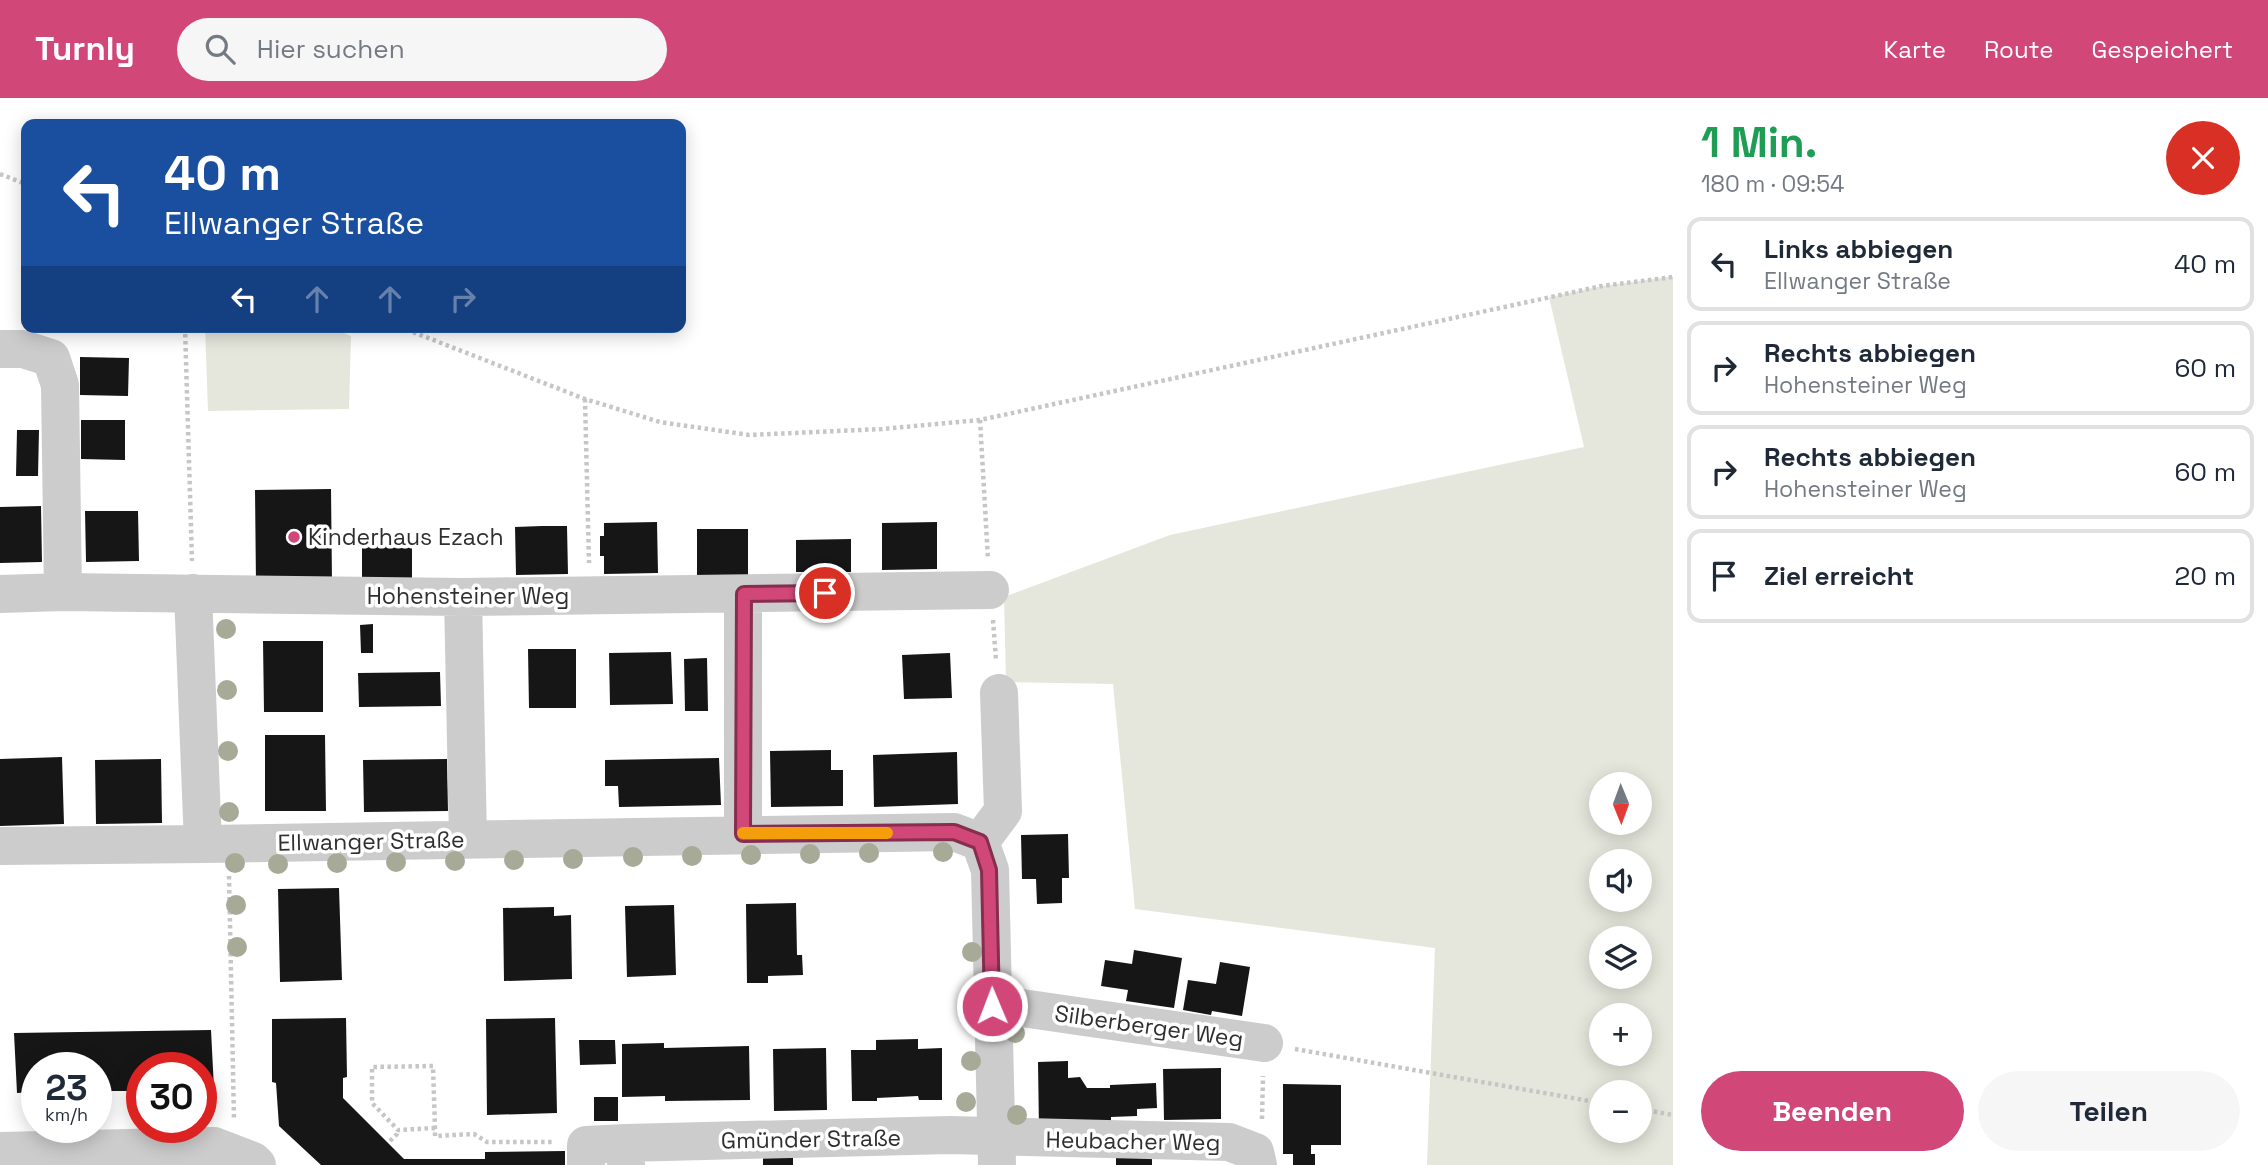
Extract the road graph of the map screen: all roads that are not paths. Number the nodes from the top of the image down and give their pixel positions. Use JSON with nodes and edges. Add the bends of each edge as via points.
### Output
{"nodes":[{"id":1,"x":0,"y":349,"type":"edge"},
{"id":2,"x":990,"y":590,"type":"road end"},
{"id":3,"x":63,"y":592,"type":"junction"},
{"id":4,"x":193,"y":593,"type":"junction"},
{"id":5,"x":0,"y":594,"type":"edge"},
{"id":6,"x":744,"y":594,"type":"junction"},
{"id":7,"x":463,"y":597,"type":"junction"},
{"id":8,"x":999,"y":693,"type":"road end"},
{"id":9,"x":743,"y":834,"type":"junction"},
{"id":10,"x":468,"y":839,"type":"junction"},
{"id":11,"x":980,"y":842,"type":"junction"},
{"id":12,"x":216,"y":844,"type":"junction"},
{"id":13,"x":0,"y":845,"type":"edge"},
{"id":14,"x":992,"y":1006,"type":"junction"},
{"id":15,"x":1264,"y":1043,"type":"road end"},
{"id":16,"x":0,"y":1151,"type":"edge"},
{"id":17,"x":997,"y":1151,"type":"edge"},
{"id":18,"x":626,"y":1154,"type":"edge"},
{"id":19,"x":586,"y":1155,"type":"edge"},
{"id":20,"x":73,"y":1157,"type":"edge"},
{"id":21,"x":1256,"y":1158,"type":"edge"},
{"id":22,"x":255,"y":1163,"type":"edge"}],
"edges":[{"from":1,"to":3,"type":"street","via":[[23,349],[51,358],[60,385]]},
{"from":2,"to":6,"type":"street","name":"Hohensteiner Weg"},
{"from":3,"to":4,"type":"street"},
{"from":3,"to":5,"type":"street"},
{"from":4,"to":7,"type":"street","name":"Hohensteiner Weg"},
{"from":4,"to":12,"type":"street"},
{"from":6,"to":7,"type":"street","name":"Hohensteiner Weg"},
{"from":6,"to":9,"type":"street"},
{"from":7,"to":10,"type":"street"},
{"from":8,"to":11,"type":"street","via":[[1003,811]]},
{"from":9,"to":10,"type":"street","name":"Ellwanger Straße"},
{"from":9,"to":11,"type":"street","name":"Ellwanger Straße","via":[[954,832]]},
{"from":10,"to":12,"type":"street","name":"Ellwanger Straße"},
{"from":11,"to":14,"type":"street","via":[[989,870]]},
{"from":12,"to":13,"type":"street","name":"Ellwanger Straße"},
{"from":14,"to":15,"type":"street","name":"Silberberger Weg"},
{"from":14,"to":17,"type":"street"},
{"from":16,"to":20,"type":"street"},
{"from":17,"to":18,"type":"street","name":"Gmünder Straße","via":[[950,1135]]},
{"from":17,"to":21,"type":"street","name":"Heubacher Weg","via":[[1229,1142]]},
{"from":18,"to":19,"type":"street","name":"Gmünder Straße"},
{"from":20,"to":22,"type":"street","via":[[214,1146]]}]}
